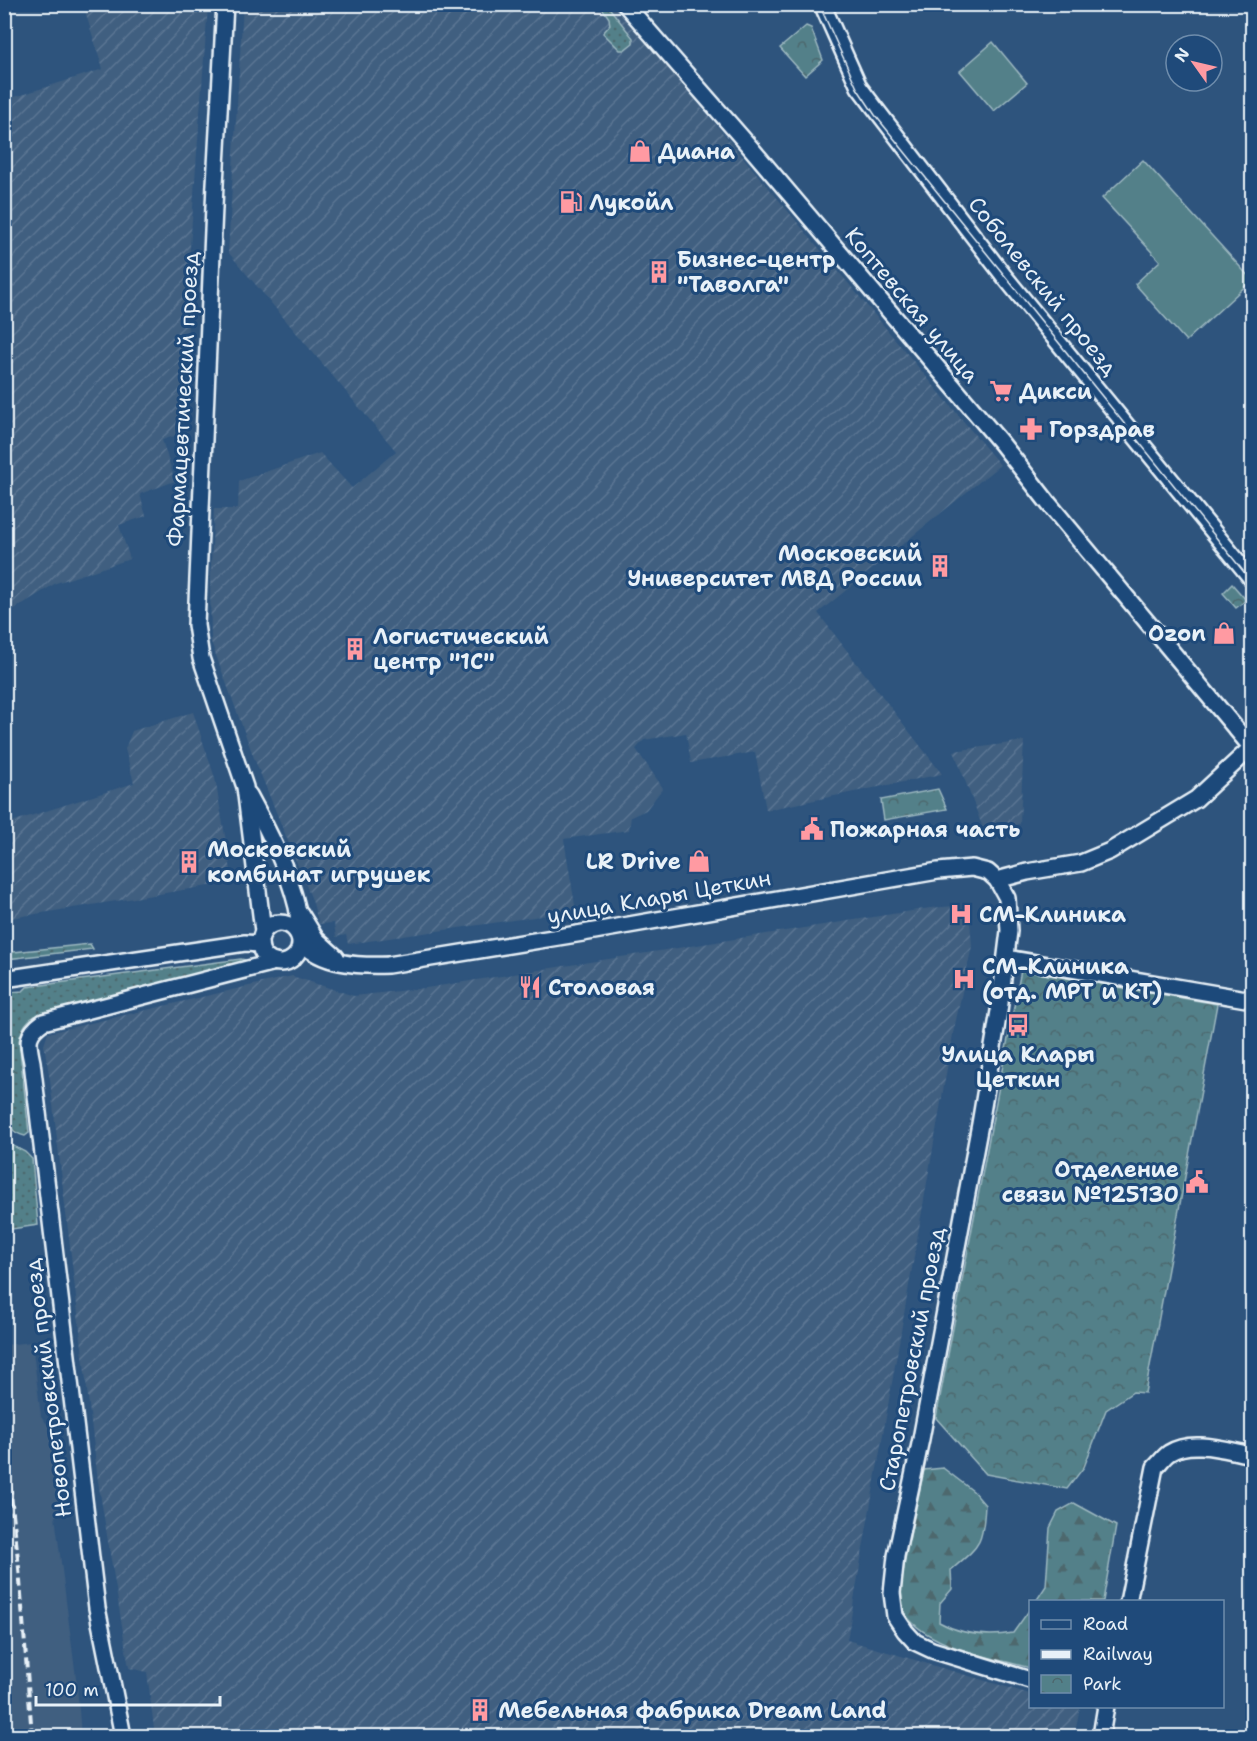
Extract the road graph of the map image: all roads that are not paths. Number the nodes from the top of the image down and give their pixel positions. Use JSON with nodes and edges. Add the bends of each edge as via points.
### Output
{"nodes":[{"id":1,"x":225,"y":4,"type":"edge"},
{"id":2,"x":625,"y":4,"type":"edge"},
{"id":3,"x":822,"y":4,"type":"edge"},
{"id":4,"x":1252,"y":579,"type":"edge"},
{"id":5,"x":1252,"y":748,"type":"edge"},
{"id":6,"x":245,"y":788,"type":"junction"},
{"id":7,"x":997,"y":880,"type":"junction"},
{"id":8,"x":297,"y":908,"type":"junction"},
{"id":9,"x":262,"y":938,"type":"junction"},
{"id":10,"x":300,"y":939,"type":"junction"},
{"id":11,"x":326,"y":957,"type":"junction"},
{"id":12,"x":1006,"y":958,"type":"junction"},
{"id":13,"x":293,"y":959,"type":"junction"},
{"id":14,"x":275,"y":962,"type":"junction"},
{"id":15,"x":349,"y":964,"type":"junction"},
{"id":16,"x":4,"y":979,"type":"edge"},
{"id":17,"x":1252,"y":1000,"type":"edge"},
{"id":18,"x":1252,"y":1455,"type":"edge"},
{"id":19,"x":1128,"y":1600,"type":"edge"},
{"id":20,"x":1029,"y":1680,"type":"edge"},
{"id":21,"x":1106,"y":1708,"type":"edge"},
{"id":22,"x":123,"y":1737,"type":"edge"},
{"id":23,"x":1101,"y":1737,"type":"edge"}],
"edges":[{"from":1,"to":6,"type":"street","name":"Фармацевтический проезд","via":[[196,626],[201,658]]},
{"from":2,"to":5,"type":"street","name":"Коптевская улица","via":[[1002,444]]},
{"from":3,"to":4,"type":"street","name":"Соболевский проезд","via":[[859,87],[1004,276]]},
{"from":5,"to":7,"type":"street","via":[[1196,799],[1110,851],[1081,862]]},
{"from":6,"to":8,"type":"street","name":"Фармацевтический проезд","via":[[263,821]]},
{"from":6,"to":9,"type":"street","name":"Фармацевтический проезд"},
{"from":7,"to":12,"type":"street","via":[[1010,914]]},
{"from":7,"to":15,"type":"street","name":"улица Клары Цеткин","via":[[979,869],[938,871],[421,960],[388,965]]},
{"from":8,"to":10,"type":"street","name":"Фармацевтический проезд"},
{"from":8,"to":15,"type":"street","name":"Фармацевтический проезд","via":[[316,939]]},
{"from":9,"to":10,"type":"street","via":[[273,924],[286,923]]},
{"from":9,"to":14,"type":"street","via":[[264,956]]},
{"from":9,"to":16,"type":"street"},
{"from":10,"to":11,"type":"street","name":"улица Клары Цеткин","via":[[306,947]]},
{"from":10,"to":13,"type":"street"},
{"from":11,"to":13,"type":"street","name":"улица Клары Цеткин"},
{"from":11,"to":15,"type":"street","name":"улица Клары Цеткин"},
{"from":12,"to":17,"type":"street"},
{"from":12,"to":20,"type":"street","name":"Старопетровский проезд","via":[[980,1124],[892,1593],[895,1616],[915,1642]]},
{"from":13,"to":14,"type":"street"},
{"from":14,"to":22,"type":"street","name":"Новопетровский проезд","via":[[43,1022],[28,1041],[98,1608]]},
{"from":18,"to":19,"type":"street","via":[[1186,1447],[1169,1453],[1155,1467]]},
{"from":21,"to":23,"type":"street"}]}
